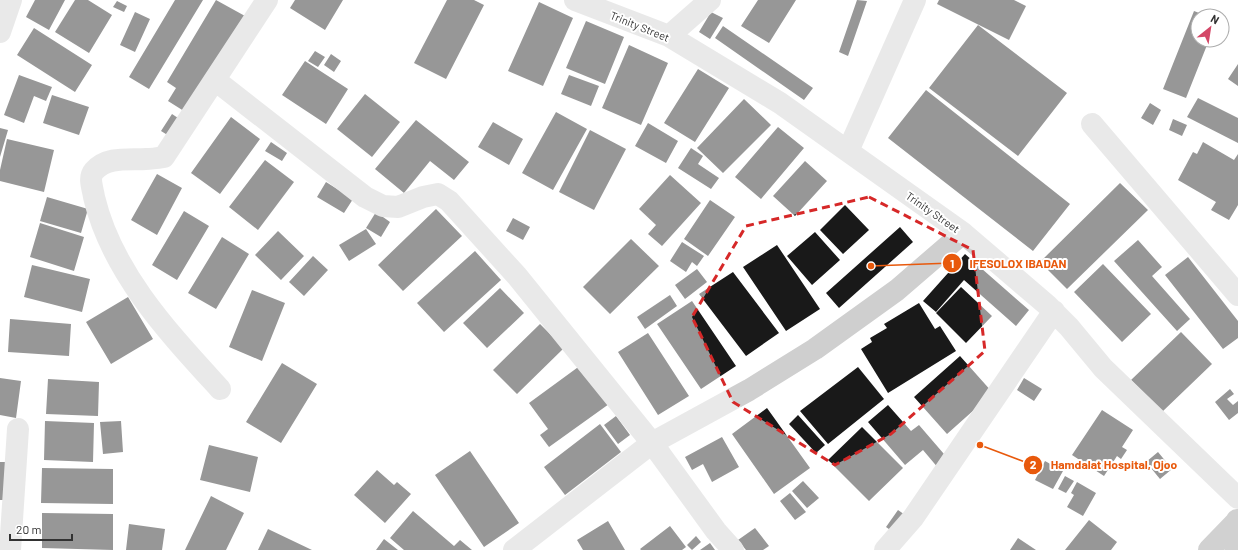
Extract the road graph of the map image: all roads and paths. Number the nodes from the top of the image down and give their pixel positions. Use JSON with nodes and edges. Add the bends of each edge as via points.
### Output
{"nodes":[{"id":1,"x":11,"y":0,"type":"edge"},
{"id":2,"x":267,"y":0,"type":"edge"},
{"id":3,"x":575,"y":0,"type":"edge"},
{"id":4,"x":710,"y":0,"type":"edge"},
{"id":5,"x":915,"y":0,"type":"edge"},
{"id":6,"x":0,"y":32,"type":"edge"},
{"id":7,"x":668,"y":36,"type":"junction"},
{"id":8,"x":215,"y":80,"type":"junction"},
{"id":9,"x":1092,"y":124,"type":"dead end"},
{"id":10,"x":848,"y":151,"type":"junction"},
{"id":11,"x":963,"y":233,"type":"junction"},
{"id":12,"x":1238,"y":295,"type":"edge"},
{"id":13,"x":1054,"y":311,"type":"junction"},
{"id":14,"x":220,"y":389,"type":"dead end"},
{"id":15,"x":18,"y":429,"type":"dead end"},
{"id":16,"x":652,"y":443,"type":"junction"},
{"id":17,"x":1238,"y":498,"type":"edge"},
{"id":18,"x":1238,"y":520,"type":"edge"},
{"id":19,"x":10,"y":550,"type":"edge"},
{"id":20,"x":514,"y":550,"type":"edge"},
{"id":21,"x":733,"y":550,"type":"edge"},
{"id":22,"x":885,"y":550,"type":"edge"},
{"id":23,"x":1209,"y":550,"type":"edge"},
{"id":24,"x":1236,"y":550,"type":"edge"}],
"edges":[{"from":1,"to":6,"type":"street"},
{"from":2,"to":8,"type":"street"},
{"from":3,"to":7,"type":"street","name":"Trinity Street"},
{"from":4,"to":7,"type":"street"},
{"from":5,"to":10,"type":"street"},
{"from":7,"to":10,"type":"street","name":"Trinity Street","via":[[780,103]]},
{"from":8,"to":14,"type":"street","via":[[164,157],[121,159],[102,164],[93,172],[91,182],[96,206],[110,245],[134,285],[167,330]]},
{"from":8,"to":16,"type":"street","via":[[366,197],[383,206],[398,207],[438,194],[449,202],[517,276]]},
{"from":9,"to":12,"type":"street"},
{"from":10,"to":11,"type":"street","name":"Trinity Street"},
{"from":11,"to":13,"type":"street","name":"Trinity Street"},
{"from":11,"to":16,"type":"street","via":[[897,290],[815,349],[749,390]]},
{"from":13,"to":17,"type":"street","name":"Trinity Street","via":[[1103,368]]},
{"from":13,"to":22,"type":"street","via":[[913,518]]},
{"from":15,"to":19,"type":"street"},
{"from":16,"to":20,"type":"street"},
{"from":16,"to":21,"type":"street","via":[[716,531]]},
{"from":18,"to":23,"type":"highway"},
{"from":18,"to":24,"type":"highway"}]}
